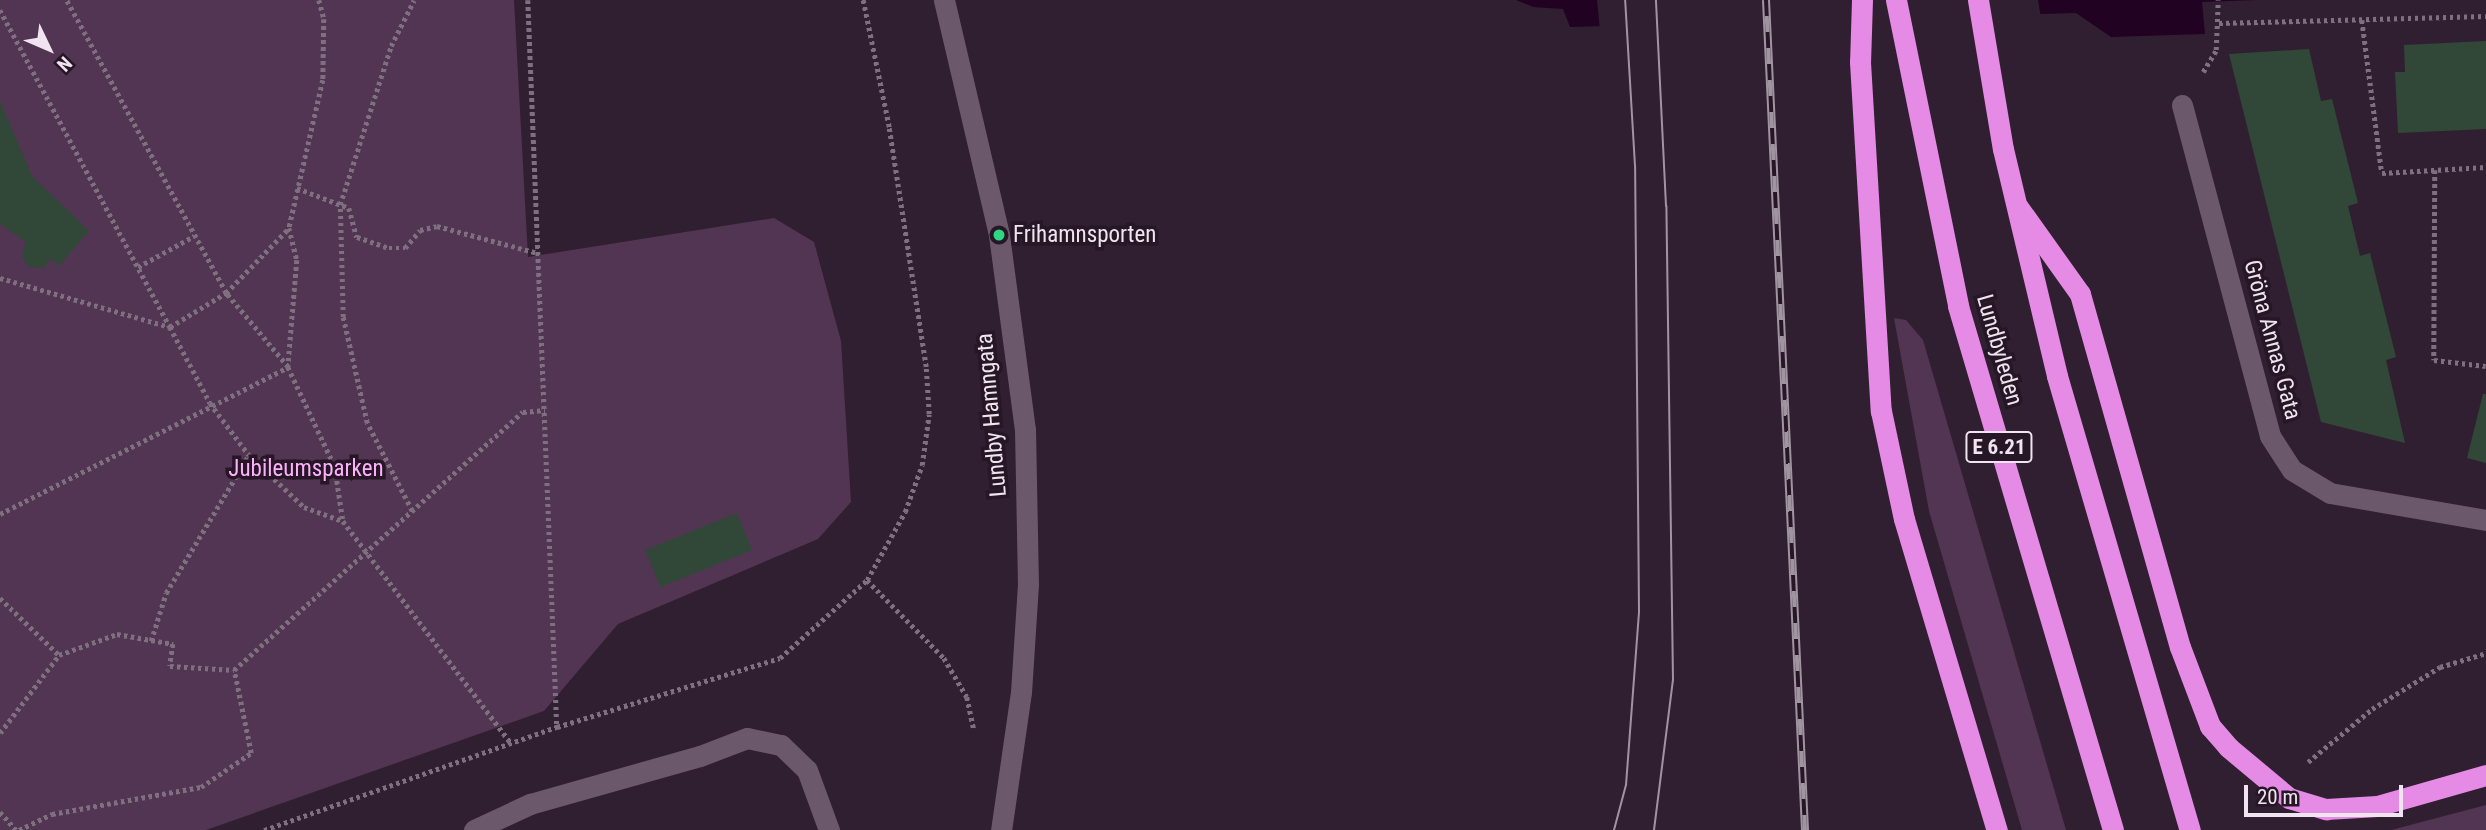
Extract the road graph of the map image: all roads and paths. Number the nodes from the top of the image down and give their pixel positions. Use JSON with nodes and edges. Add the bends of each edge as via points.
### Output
{"nodes":[{"id":1,"x":66,"y":0,"type":"edge"},
{"id":2,"x":320,"y":0,"type":"edge"},
{"id":3,"x":414,"y":0,"type":"edge"},
{"id":4,"x":528,"y":0,"type":"edge"},
{"id":5,"x":863,"y":0,"type":"edge"},
{"id":6,"x":944,"y":0,"type":"edge"},
{"id":7,"x":1862,"y":0,"type":"edge"},
{"id":8,"x":1896,"y":0,"type":"edge"},
{"id":9,"x":1978,"y":0,"type":"edge"},
{"id":10,"x":2218,"y":0,"type":"edge"},
{"id":11,"x":0,"y":10,"type":"edge"},
{"id":12,"x":2486,"y":16,"type":"edge"},
{"id":13,"x":2361,"y":20,"type":"junction"},
{"id":14,"x":2219,"y":23,"type":"junction"},
{"id":15,"x":2182,"y":105,"type":"joint"},
{"id":16,"x":2486,"y":167,"type":"edge"},
{"id":17,"x":2435,"y":170,"type":"junction"},
{"id":18,"x":298,"y":188,"type":"junction"},
{"id":19,"x":340,"y":205,"type":"junction"},
{"id":20,"x":2018,"y":207,"type":"junction"},
{"id":21,"x":289,"y":228,"type":"junction"},
{"id":22,"x":194,"y":236,"type":"junction"},
{"id":23,"x":538,"y":253,"type":"junction"},
{"id":24,"x":138,"y":267,"type":"junction"},
{"id":25,"x":0,"y":278,"type":"edge"},
{"id":26,"x":226,"y":293,"type":"junction"},
{"id":27,"x":170,"y":327,"type":"junction"},
{"id":28,"x":2486,"y":366,"type":"edge"},
{"id":29,"x":288,"y":367,"type":"junction"},
{"id":30,"x":210,"y":403,"type":"junction"},
{"id":31,"x":545,"y":410,"type":"junction"},
{"id":32,"x":248,"y":456,"type":"junction"},
{"id":33,"x":412,"y":511,"type":"junction"},
{"id":34,"x":0,"y":514,"type":"edge"},
{"id":35,"x":2486,"y":520,"type":"edge"},
{"id":36,"x":343,"y":521,"type":"junction"},
{"id":37,"x":364,"y":552,"type":"junction"},
{"id":38,"x":867,"y":580,"type":"junction"},
{"id":39,"x":0,"y":598,"type":"edge"},
{"id":40,"x":151,"y":641,"type":"junction"},
{"id":41,"x":2486,"y":653,"type":"edge"},
{"id":42,"x":59,"y":655,"type":"junction"},
{"id":43,"x":234,"y":670,"type":"junction"},
{"id":44,"x":558,"y":727,"type":"junction"},
{"id":45,"x":0,"y":733,"type":"edge"},
{"id":46,"x":973,"y":742,"type":"dead end"},
{"id":47,"x":511,"y":743,"type":"junction"},
{"id":48,"x":2305,"y":765,"type":"dead end"},
{"id":49,"x":2486,"y":775,"type":"edge"},
{"id":50,"x":0,"y":812,"type":"edge"},
{"id":51,"x":18,"y":830,"type":"edge"},
{"id":52,"x":264,"y":830,"type":"edge"},
{"id":53,"x":474,"y":830,"type":"edge"},
{"id":54,"x":829,"y":830,"type":"edge"},
{"id":55,"x":1001,"y":830,"type":"edge"},
{"id":56,"x":1997,"y":830,"type":"edge"},
{"id":57,"x":2113,"y":830,"type":"edge"},
{"id":58,"x":2190,"y":830,"type":"edge"}],
"edges":[{"from":1,"to":22,"type":"path"},
{"from":2,"to":18,"type":"path","via":[[323,80]]},
{"from":3,"to":19,"type":"path","via":[[391,46]]},
{"from":4,"to":23,"type":"path"},
{"from":5,"to":38,"type":"path","via":[[889,127],[926,367],[929,414],[922,465],[905,512]]},
{"from":6,"to":55,"type":"street","name":"Lundby Hamngata","via":[[999,235],[1025,429],[1028,584],[1021,692]]},
{"from":7,"to":56,"type":"highway","via":[[1860,62],[1874,349],[1885,436],[1904,520]]},
{"from":8,"to":57,"type":"highway","name":"Lundbyleden","number":"E 6.21","via":[[1958,306]]},
{"from":9,"to":20,"type":"highway","via":[[2003,149]]},
{"from":10,"to":14,"type":"path"},
{"from":11,"to":24,"type":"path"},
{"from":12,"to":13,"type":"path"},
{"from":13,"to":14,"type":"path"},
{"from":13,"to":17,"type":"path","via":[[2382,173]]},
{"from":14,"to":15,"type":"path","via":[[2216,50]]},
{"from":15,"to":35,"type":"street","name":"Gröna Annas Gata","via":[[2270,436],[2292,470],[2330,493]]},
{"from":16,"to":17,"type":"path"},
{"from":17,"to":28,"type":"path","via":[[2434,360]]},
{"from":18,"to":19,"type":"path"},
{"from":18,"to":21,"type":"path"},
{"from":19,"to":23,"type":"path","via":[[349,208],[357,237],[389,248],[405,248],[420,230],[437,226]]},
{"from":19,"to":33,"type":"path","via":[[344,317],[367,423]]},
{"from":20,"to":49,"type":"highway","via":[[2080,294],[2180,646],[2210,726],[2289,798],[2334,810],[2378,806]]},
{"from":20,"to":58,"type":"highway","via":[[2057,376]]},
{"from":21,"to":26,"type":"path"},
{"from":21,"to":29,"type":"path","via":[[297,260]]},
{"from":22,"to":24,"type":"path"},
{"from":22,"to":26,"type":"path"},
{"from":23,"to":31,"type":"path"},
{"from":24,"to":27,"type":"path"},
{"from":25,"to":27,"type":"path"},
{"from":26,"to":27,"type":"path"},
{"from":26,"to":29,"type":"path"},
{"from":27,"to":30,"type":"path"},
{"from":29,"to":30,"type":"path"},
{"from":29,"to":36,"type":"path","via":[[335,467]]},
{"from":30,"to":32,"type":"path"},
{"from":30,"to":34,"type":"path"},
{"from":31,"to":33,"type":"path","via":[[523,412]]},
{"from":31,"to":44,"type":"path"},
{"from":32,"to":36,"type":"path","via":[[304,507]]},
{"from":32,"to":40,"type":"path","via":[[166,593]]},
{"from":33,"to":37,"type":"path"},
{"from":36,"to":37,"type":"path"},
{"from":37,"to":43,"type":"path"},
{"from":37,"to":47,"type":"path"},
{"from":38,"to":44,"type":"path","via":[[780,658]]},
{"from":38,"to":46,"type":"path","via":[[944,658],[967,696]]},
{"from":39,"to":42,"type":"path"},
{"from":40,"to":42,"type":"path","via":[[117,634]]},
{"from":40,"to":43,"type":"path","via":[[173,644],[170,666]]},
{"from":41,"to":48,"type":"path","via":[[2440,667],[2372,709]]},
{"from":42,"to":45,"type":"path"},
{"from":43,"to":51,"type":"path","via":[[251,752],[201,787],[52,814]]},
{"from":44,"to":47,"type":"path"},
{"from":47,"to":52,"type":"path"},
{"from":50,"to":51,"type":"path"},
{"from":53,"to":54,"type":"street","via":[[530,804],[700,757],[747,738],[781,746],[807,770]]}]}
